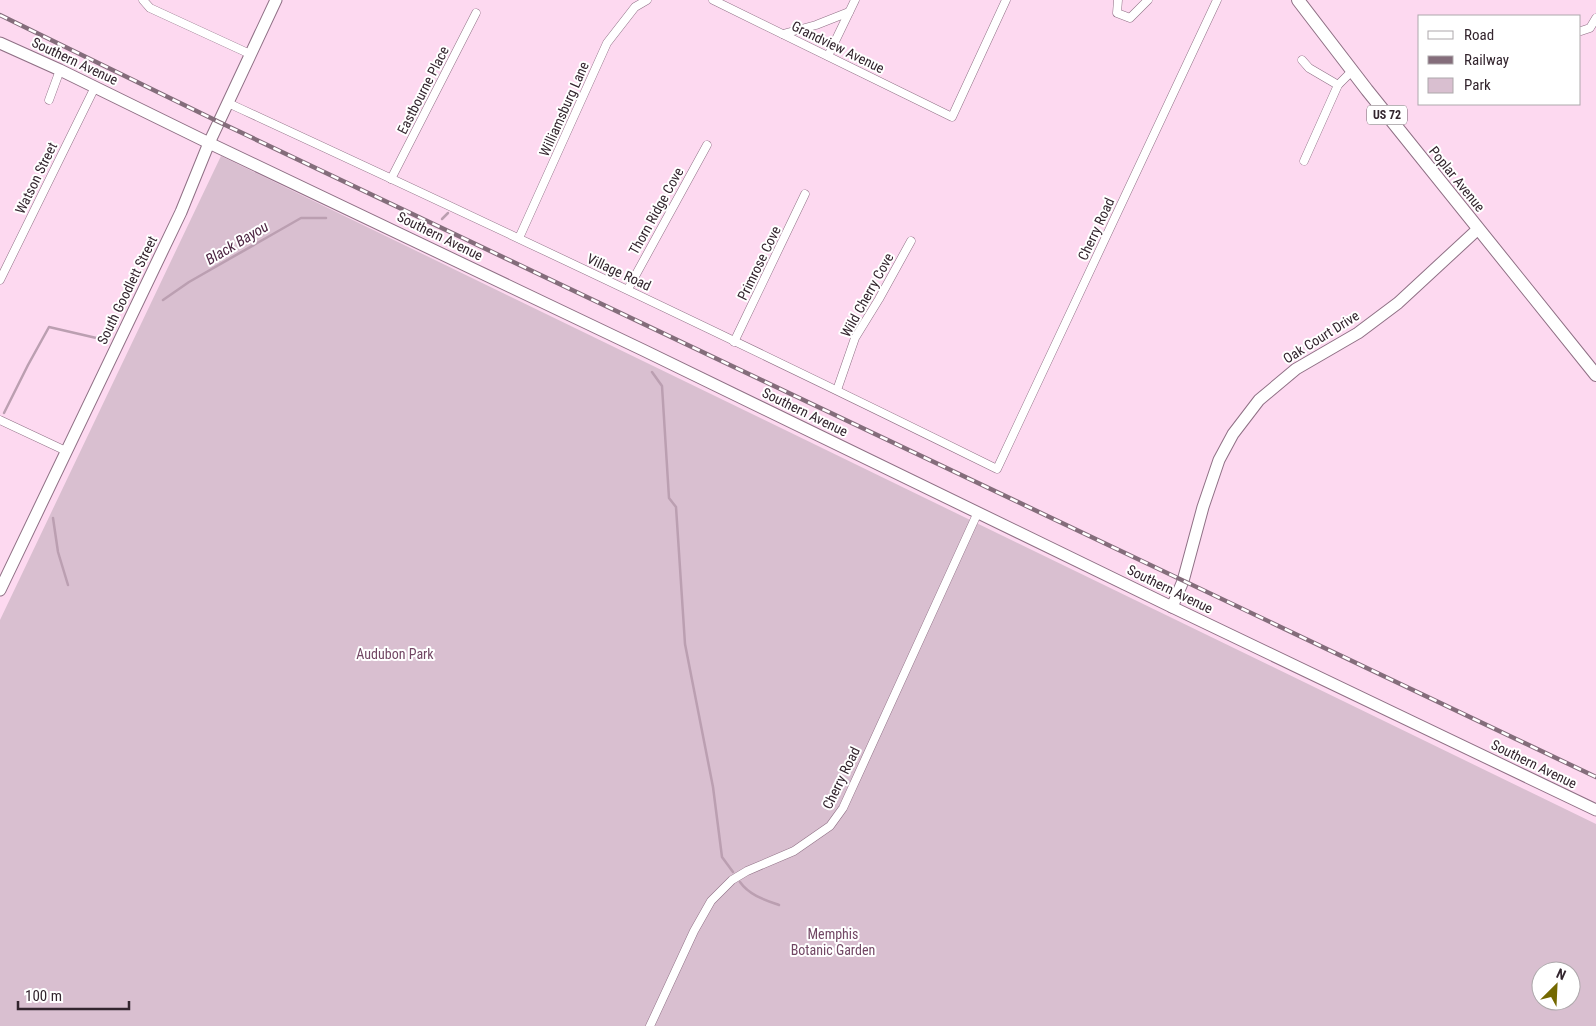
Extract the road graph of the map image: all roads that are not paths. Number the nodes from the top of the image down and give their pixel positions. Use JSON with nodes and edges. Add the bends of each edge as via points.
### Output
{"nodes":[{"id":1,"x":142,"y":0,"type":"edge"},
{"id":2,"x":276,"y":0,"type":"edge"},
{"id":3,"x":647,"y":0,"type":"edge"},
{"id":4,"x":713,"y":0,"type":"edge"},
{"id":5,"x":855,"y":0,"type":"edge"},
{"id":6,"x":1006,"y":0,"type":"edge"},
{"id":7,"x":1118,"y":0,"type":"edge"},
{"id":8,"x":1148,"y":0,"type":"edge"},
{"id":9,"x":1217,"y":0,"type":"edge"},
{"id":10,"x":1298,"y":0,"type":"edge"},
{"id":11,"x":849,"y":12,"type":"junction"},
{"id":12,"x":476,"y":13,"type":"dead end"},
{"id":13,"x":1596,"y":18,"type":"edge"},
{"id":14,"x":1581,"y":31,"type":"edge"},
{"id":15,"x":783,"y":34,"type":"junction"},
{"id":16,"x":0,"y":43,"type":"edge"},
{"id":17,"x":250,"y":54,"type":"junction"},
{"id":18,"x":828,"y":56,"type":"junction"},
{"id":19,"x":1302,"y":60,"type":"dead end"},
{"id":20,"x":60,"y":70,"type":"junction"},
{"id":21,"x":1352,"y":71,"type":"junction"},
{"id":22,"x":1338,"y":85,"type":"junction"},
{"id":23,"x":94,"y":86,"type":"junction"},
{"id":24,"x":49,"y":100,"type":"dead end"},
{"id":25,"x":228,"y":103,"type":"junction"},
{"id":26,"x":209,"y":143,"type":"junction"},
{"id":27,"x":707,"y":145,"type":"dead end"},
{"id":28,"x":1304,"y":161,"type":"dead end"},
{"id":29,"x":391,"y":179,"type":"junction"},
{"id":30,"x":806,"y":194,"type":"dead end"},
{"id":31,"x":1478,"y":228,"type":"junction"},
{"id":32,"x":519,"y":238,"type":"junction"},
{"id":33,"x":911,"y":241,"type":"dead end"},
{"id":34,"x":0,"y":280,"type":"edge"},
{"id":35,"x":628,"y":289,"type":"junction"},
{"id":36,"x":734,"y":342,"type":"junction"},
{"id":37,"x":1596,"y":375,"type":"edge"},
{"id":38,"x":837,"y":390,"type":"junction"},
{"id":39,"x":0,"y":420,"type":"edge"},
{"id":40,"x":66,"y":451,"type":"junction"},
{"id":41,"x":997,"y":469,"type":"joint"},
{"id":42,"x":978,"y":512,"type":"junction"},
{"id":43,"x":0,"y":590,"type":"edge"},
{"id":44,"x":1172,"y":607,"type":"junction"},
{"id":45,"x":1596,"y":810,"type":"edge"},
{"id":46,"x":650,"y":1026,"type":"edge"}],
"edges":[{"from":1,"to":17,"type":"street","via":[[150,8]]},
{"from":2,"to":17,"type":"street","name":"South Goodlett Street"},
{"from":3,"to":32,"type":"street","name":"Williamsburg Lane","via":[[635,7],[607,43]]},
{"from":4,"to":15,"type":"street","name":"Grandview Avenue"},
{"from":5,"to":11,"type":"street"},
{"from":6,"to":18,"type":"street","name":"Grandview Avenue","via":[[952,117]]},
{"from":7,"to":8,"type":"street","via":[[1117,13],[1130,18]]},
{"from":9,"to":41,"type":"street","name":"Cherry Road"},
{"from":10,"to":21,"type":"main road","name":"Poplar Avenue","number":"US 72"},
{"from":11,"to":15,"type":"street"},
{"from":11,"to":18,"type":"street"},
{"from":12,"to":29,"type":"street","name":"Eastbourne Place"},
{"from":13,"to":14,"type":"street","via":[[1590,28]]},
{"from":15,"to":18,"type":"street","name":"Grandview Avenue"},
{"from":16,"to":20,"type":"street","name":"Southern Avenue"},
{"from":17,"to":25,"type":"street","name":"South Goodlett Street"},
{"from":19,"to":22,"type":"street","via":[[1312,70]]},
{"from":20,"to":23,"type":"street","name":"Southern Avenue"},
{"from":20,"to":24,"type":"street"},
{"from":21,"to":22,"type":"street"},
{"from":21,"to":31,"type":"main road","name":"Poplar Avenue","number":"US 72"},
{"from":22,"to":28,"type":"street"},
{"from":23,"to":26,"type":"street","name":"Southern Avenue"},
{"from":23,"to":34,"type":"street","name":"Watson Street"},
{"from":25,"to":26,"type":"street","name":"South Goodlett Street"},
{"from":25,"to":29,"type":"street","name":"Village Road"},
{"from":26,"to":40,"type":"street","name":"South Goodlett Street","via":[[182,212]]},
{"from":26,"to":42,"type":"street","name":"Southern Avenue"},
{"from":27,"to":35,"type":"street","name":"Thorn Ridge Cove"},
{"from":29,"to":32,"type":"street","name":"Village Road"},
{"from":30,"to":36,"type":"street","name":"Primrose Cove"},
{"from":31,"to":37,"type":"main road","name":"Poplar Avenue","number":"US 72"},
{"from":31,"to":44,"type":"street","name":"Oak Court Drive","via":[[1392,308],[1296,369],[1259,400],[1233,434],[1219,460],[1183,581]]},
{"from":32,"to":35,"type":"street","name":"Village Road"},
{"from":33,"to":38,"type":"street","name":"Wild Cherry Cove","via":[[855,338]]},
{"from":35,"to":36,"type":"street","name":"Village Road"},
{"from":36,"to":38,"type":"street","name":"Village Road"},
{"from":38,"to":41,"type":"street","name":"Village Road"},
{"from":39,"to":40,"type":"street"},
{"from":40,"to":43,"type":"street","name":"South Goodlett Street"},
{"from":42,"to":44,"type":"street","name":"Southern Avenue"},
{"from":42,"to":46,"type":"street","name":"Cherry Road","via":[[843,808],[830,826],[794,851],[747,871],[717,895],[694,931]]},
{"from":44,"to":45,"type":"street","name":"Southern Avenue"}]}
